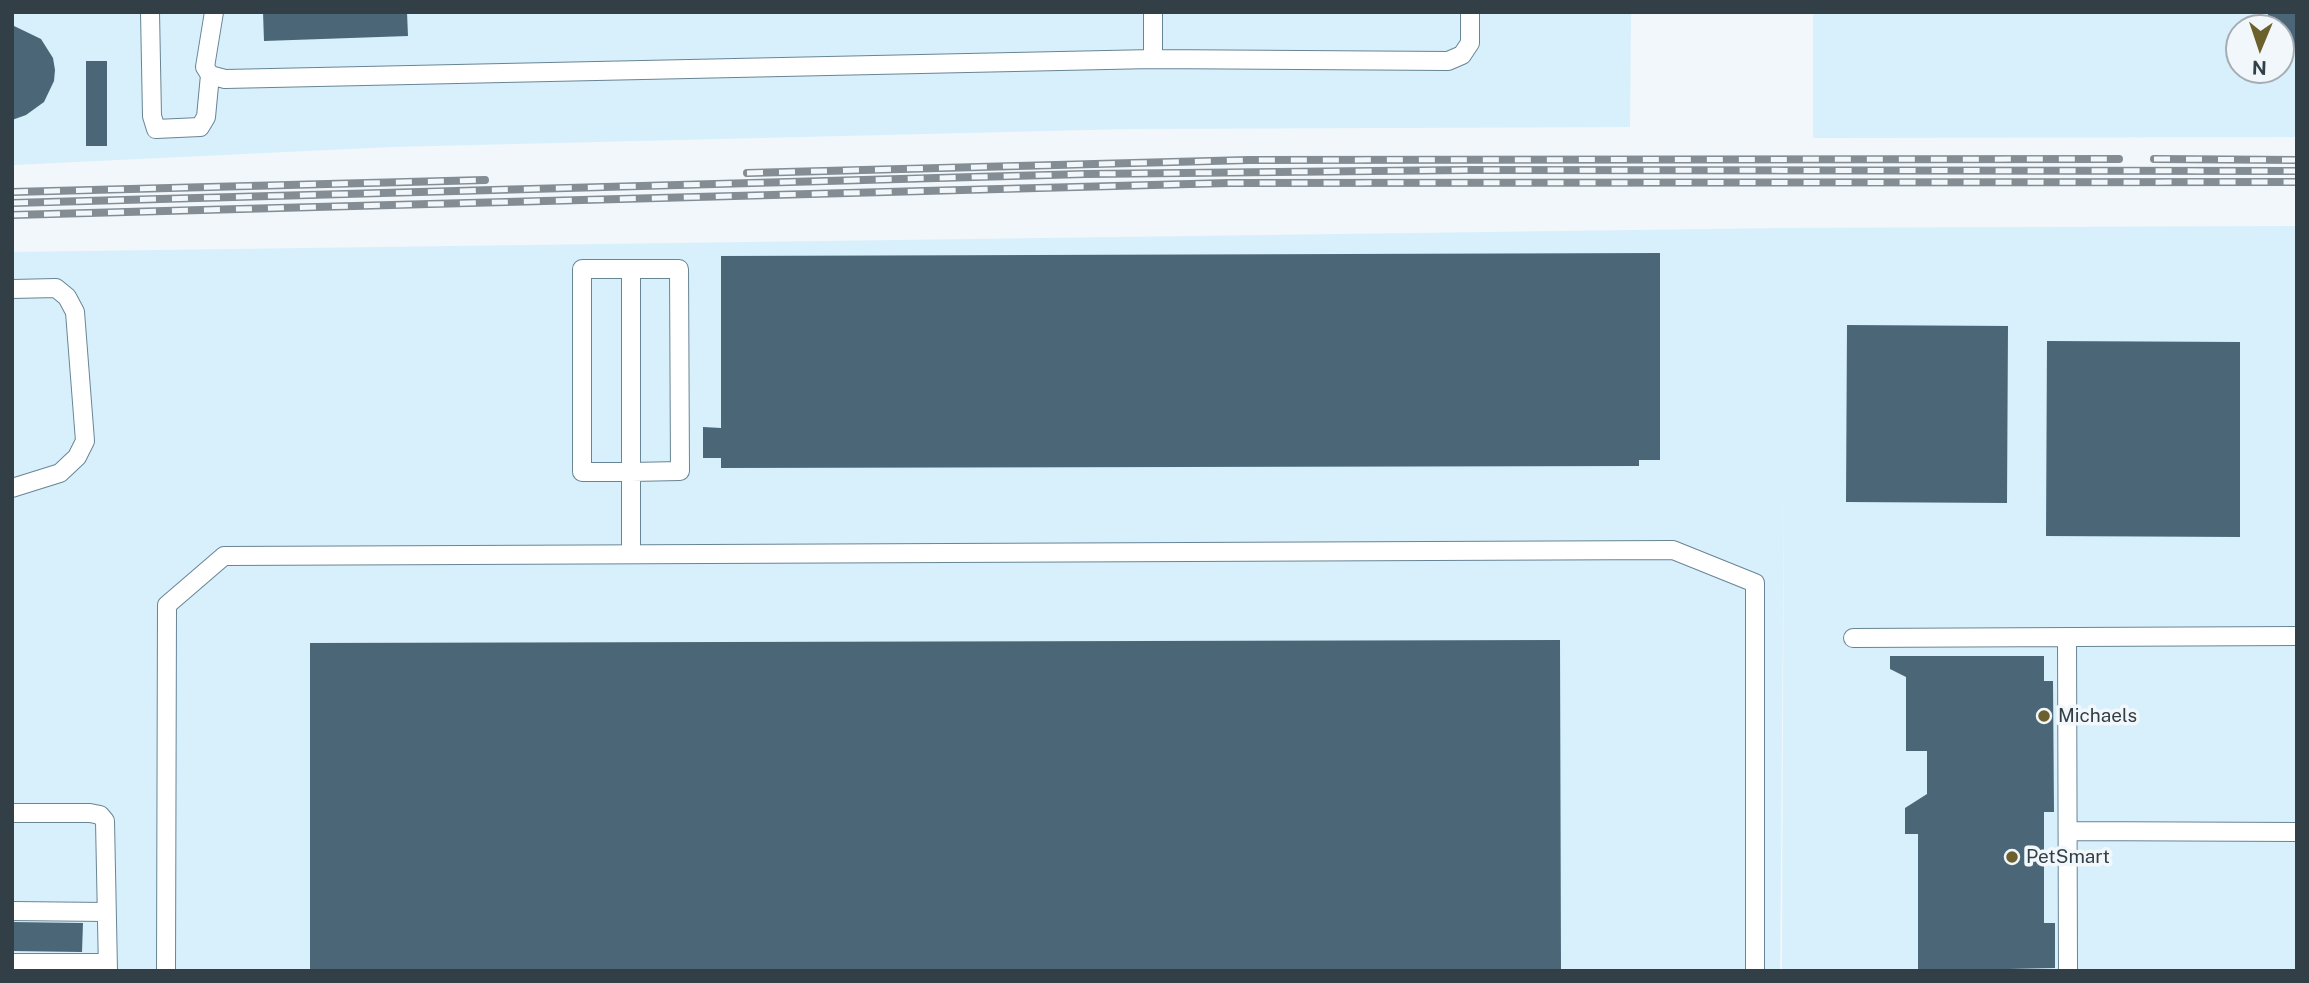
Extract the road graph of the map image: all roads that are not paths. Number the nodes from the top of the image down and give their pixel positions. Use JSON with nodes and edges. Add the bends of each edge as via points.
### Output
{"nodes":[{"id":1,"x":150,"y":12,"type":"edge"},
{"id":2,"x":214,"y":12,"type":"edge"},
{"id":3,"x":1153,"y":12,"type":"edge"},
{"id":4,"x":1470,"y":12,"type":"edge"},
{"id":5,"x":1153,"y":59,"type":"junction"},
{"id":6,"x":209,"y":75,"type":"junction"},
{"id":7,"x":631,"y":269,"type":"junction"},
{"id":8,"x":12,"y":289,"type":"edge"},
{"id":9,"x":631,"y":472,"type":"junction"},
{"id":10,"x":12,"y":488,"type":"edge"},
{"id":11,"x":631,"y":554,"type":"junction"},
{"id":12,"x":2297,"y":636,"type":"edge"},
{"id":13,"x":2067,"y":637,"type":"junction"},
{"id":14,"x":1853,"y":638,"type":"dead end"},
{"id":15,"x":12,"y":813,"type":"edge"},
{"id":16,"x":2068,"y":831,"type":"junction"},
{"id":17,"x":2297,"y":832,"type":"edge"},
{"id":18,"x":12,"y":911,"type":"edge"},
{"id":19,"x":106,"y":912,"type":"junction"},
{"id":20,"x":12,"y":963,"type":"edge"},
{"id":21,"x":108,"y":967,"type":"edge"},
{"id":22,"x":166,"y":971,"type":"edge"},
{"id":23,"x":1755,"y":971,"type":"edge"},
{"id":24,"x":2068,"y":971,"type":"edge"}],
"edges":[{"from":1,"to":6,"type":"lane","via":[[156,129],[200,127],[206,117]]},
{"from":2,"to":6,"type":"lane","via":[[205,53]]},
{"from":3,"to":5,"type":"lane"},
{"from":4,"to":5,"type":"lane","via":[[1470,43],[1462,55],[1448,61]]},
{"from":5,"to":6,"type":"lane","via":[[225,79]]},
{"from":7,"to":9,"type":"lane"},
{"from":7,"to":9,"type":"lane","via":[[679,269],[680,471]]},
{"from":7,"to":9,"type":"lane","via":[[582,269],[582,472]]},
{"from":8,"to":10,"type":"lane","via":[[56,288],[75,312],[85,441],[77,457],[60,473]]},
{"from":9,"to":11,"type":"lane"},
{"from":11,"to":22,"type":"lane","via":[[224,556],[167,605]]},
{"from":11,"to":23,"type":"lane","via":[[1673,550],[1755,583]]},
{"from":12,"to":13,"type":"lane"},
{"from":13,"to":14,"type":"lane"},
{"from":13,"to":16,"type":"lane"},
{"from":15,"to":19,"type":"lane","via":[[100,815],[105,821]]},
{"from":16,"to":17,"type":"lane"},
{"from":16,"to":24,"type":"lane"},
{"from":18,"to":19,"type":"lane"},
{"from":19,"to":21,"type":"lane"},
{"from":20,"to":21,"type":"lane"}]}
